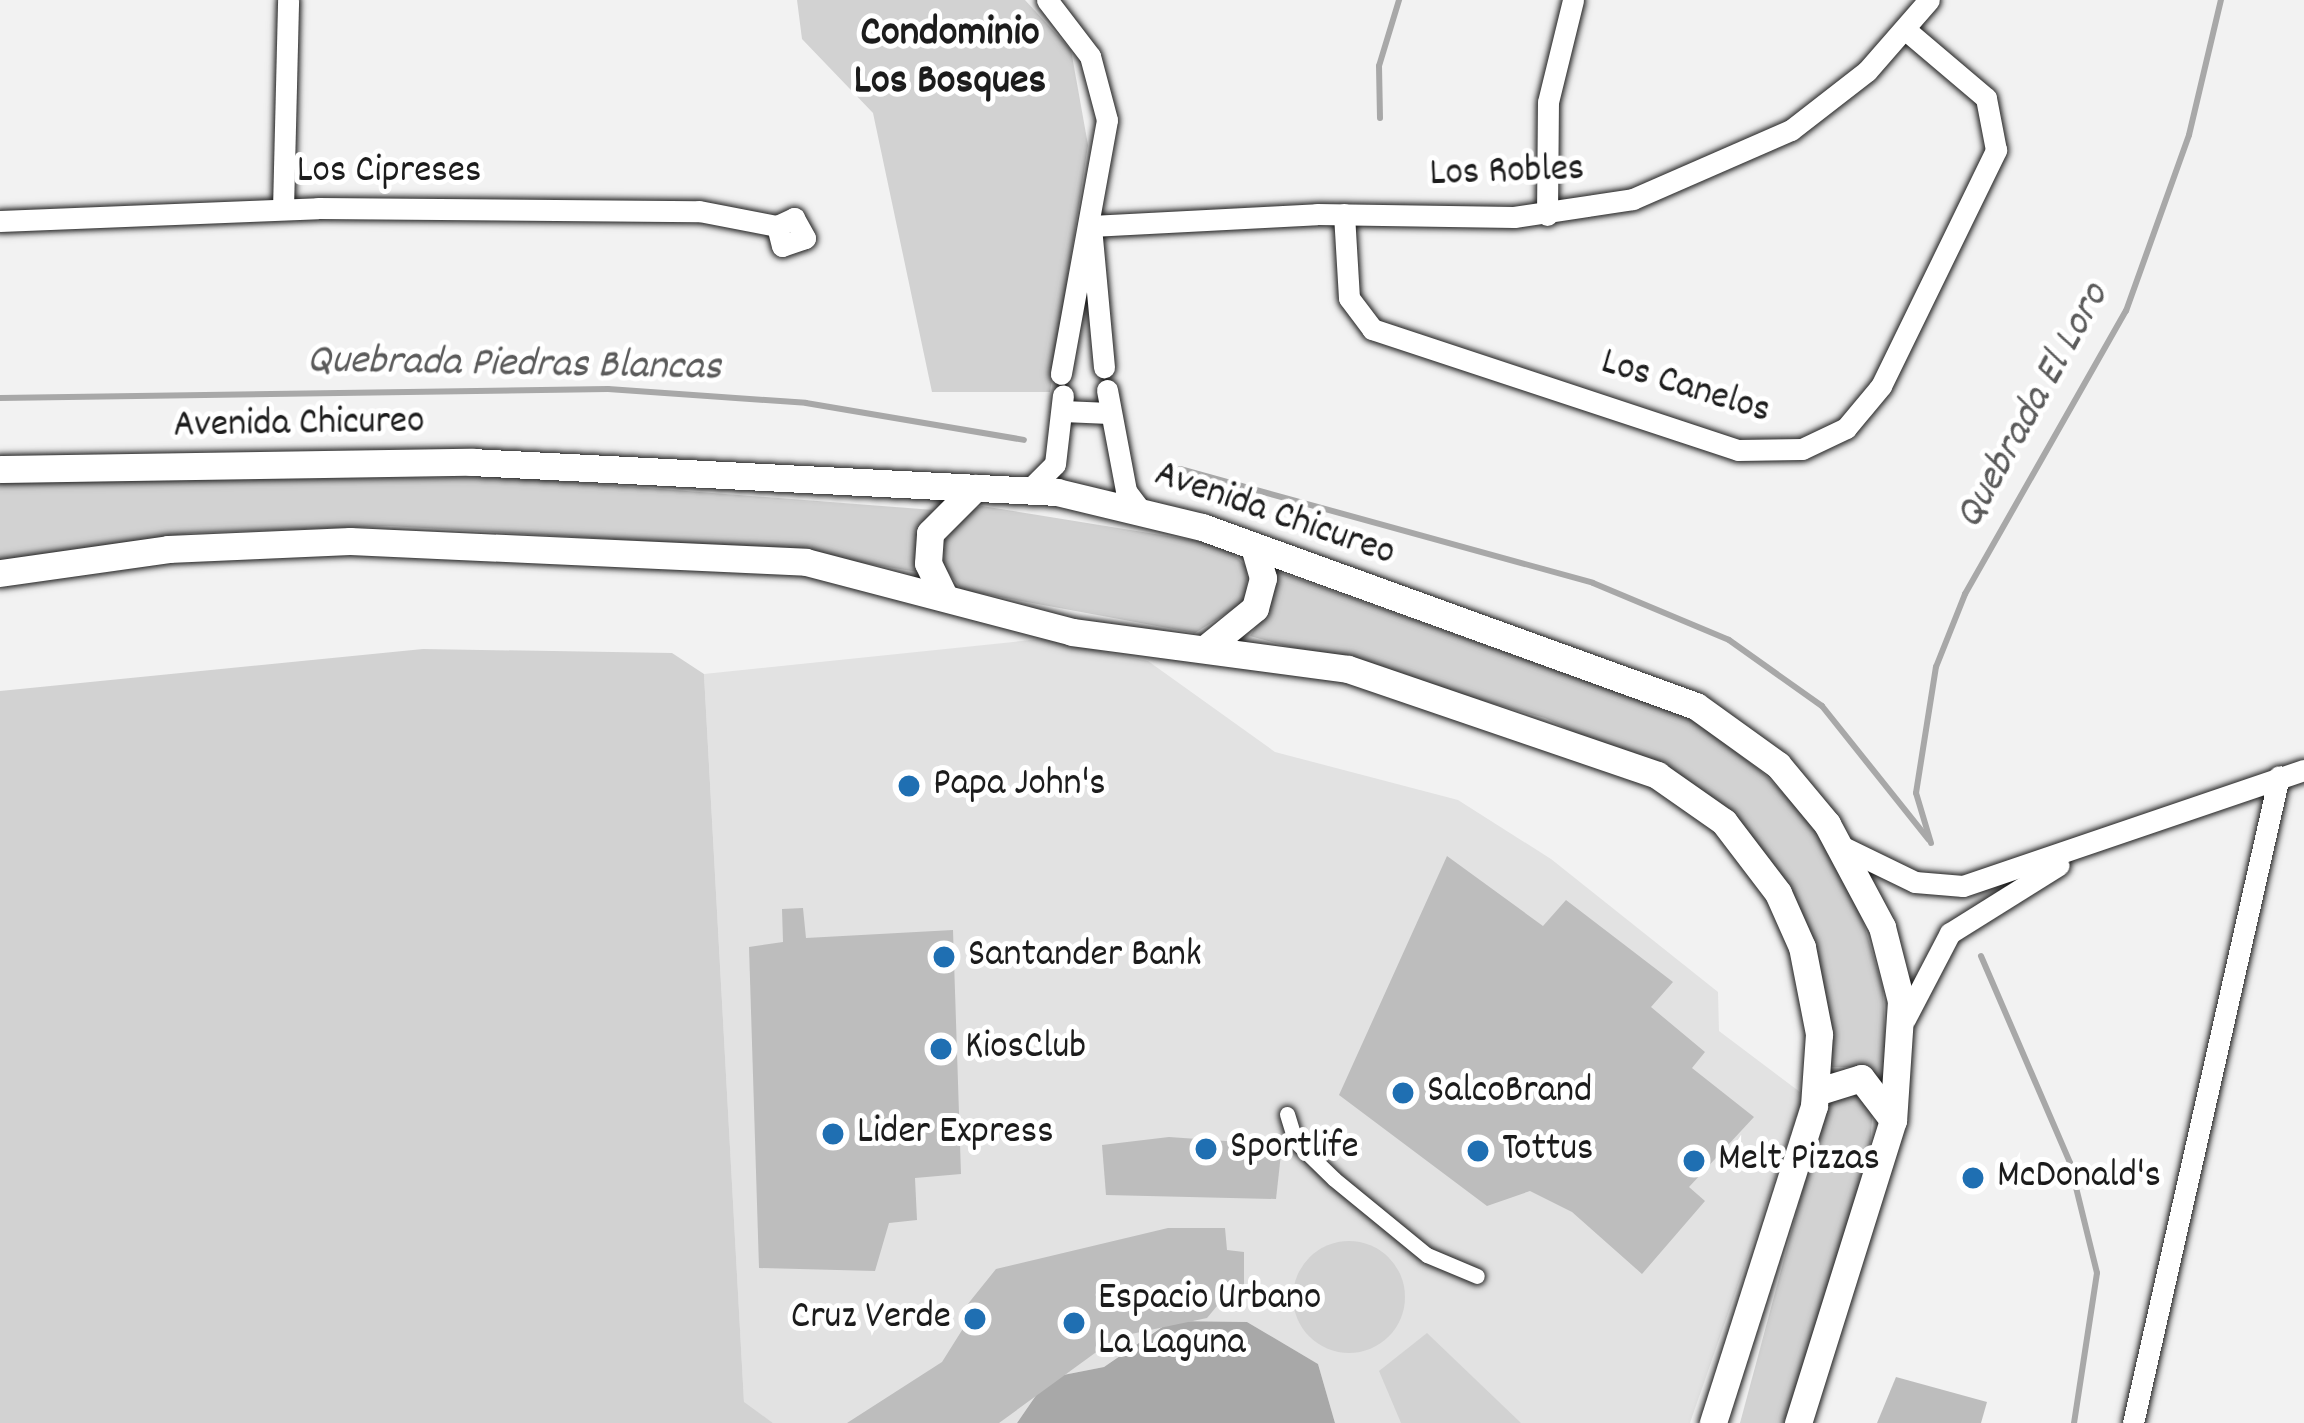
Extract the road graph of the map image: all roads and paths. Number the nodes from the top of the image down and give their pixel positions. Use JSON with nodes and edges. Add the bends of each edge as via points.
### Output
{"nodes":[{"id":1,"x":288,"y":0,"type":"edge"},
{"id":2,"x":1047,"y":0,"type":"edge"},
{"id":3,"x":1573,"y":0,"type":"edge"},
{"id":4,"x":1928,"y":0,"type":"edge"},
{"id":5,"x":1907,"y":31,"type":"junction"},
{"id":6,"x":283,"y":209,"type":"junction"},
{"id":7,"x":1344,"y":214,"type":"junction"},
{"id":8,"x":1546,"y":215,"type":"junction"},
{"id":9,"x":0,"y":221,"type":"edge"},
{"id":10,"x":777,"y":226,"type":"dead end"},
{"id":11,"x":1091,"y":226,"type":"junction"},
{"id":12,"x":1107,"y":390,"type":"junction"},
{"id":13,"x":1062,"y":393,"type":"junction"},
{"id":14,"x":0,"y":469,"type":"edge"},
{"id":15,"x":975,"y":488,"type":"junction"},
{"id":16,"x":1030,"y":490,"type":"junction"},
{"id":17,"x":1139,"y":508,"type":"junction"},
{"id":18,"x":1254,"y":548,"type":"junction"},
{"id":19,"x":0,"y":573,"type":"edge"},
{"id":20,"x":943,"y":594,"type":"junction"},
{"id":21,"x":1206,"y":648,"type":"junction"},
{"id":22,"x":2304,"y":770,"type":"edge"},
{"id":23,"x":2279,"y":776,"type":"junction"},
{"id":24,"x":2103,"y":839,"type":"junction"},
{"id":25,"x":1843,"y":848,"type":"junction"},
{"id":26,"x":1903,"y":1026,"type":"junction"},
{"id":27,"x":1816,"y":1092,"type":"junction"},
{"id":28,"x":1287,"y":1114,"type":"dead end"},
{"id":29,"x":1894,"y":1120,"type":"junction"},
{"id":30,"x":1477,"y":1276,"type":"dead end"},
{"id":31,"x":1713,"y":1423,"type":"edge"},
{"id":32,"x":1798,"y":1423,"type":"edge"},
{"id":33,"x":2133,"y":1423,"type":"edge"}],
"edges":[{"from":1,"to":6,"type":"street"},
{"from":2,"to":11,"type":"street","via":[[1082,42],[1105,104]]},
{"from":3,"to":8,"type":"street","via":[[1547,102]]},
{"from":4,"to":5,"type":"street","name":"Los Robles"},
{"from":5,"to":7,"type":"street","name":"Los Canelos","via":[[1986,98],[1996,150],[1899,358],[1856,419],[1811,446],[1738,450],[1372,329],[1349,298]]},
{"from":5,"to":8,"type":"street","name":"Los Robles","via":[[1846,89],[1756,151],[1664,190]]},
{"from":6,"to":9,"type":"street","name":"Los Cipreses"},
{"from":6,"to":10,"type":"street","name":"Los Cipreses","via":[[699,212]]},
{"from":7,"to":8,"type":"street","name":"Los Robles"},
{"from":7,"to":11,"type":"street","name":"Los Robles"},
{"from":11,"to":12,"type":"street"},
{"from":11,"to":13,"type":"street"},
{"from":12,"to":13,"type":"street"},
{"from":12,"to":17,"type":"street"},
{"from":13,"to":16,"type":"street","via":[[1055,464]]},
{"from":14,"to":15,"type":"main road","name":"Avenida Chicureo","via":[[471,462]]},
{"from":15,"to":16,"type":"main road","name":"Avenida Chicureo"},
{"from":15,"to":20,"type":"main road","via":[[930,533],[928,563]]},
{"from":16,"to":17,"type":"main road","name":"Avenida Chicureo"},
{"from":17,"to":18,"type":"main road","name":"Avenida Chicureo"},
{"from":18,"to":21,"type":"main road","via":[[1260,599],[1242,626]]},
{"from":18,"to":25,"type":"main road","name":"Avenida Chicureo","via":[[1696,706],[1778,765]]},
{"from":19,"to":20,"type":"main road","via":[[168,549],[489,542],[806,562]]},
{"from":20,"to":21,"type":"main road","via":[[1072,632]]},
{"from":21,"to":27,"type":"main road","via":[[1398,683],[1594,747],[1685,790],[1744,844],[1791,919],[1816,1005]]},
{"from":22,"to":23,"type":"street"},
{"from":23,"to":24,"type":"street"},
{"from":23,"to":33,"type":"street"},
{"from":24,"to":25,"type":"street","via":[[1952,887],[1915,882]]},
{"from":24,"to":26,"type":"street","via":[[1958,926],[1931,959]]},
{"from":25,"to":26,"type":"main road","name":"Avenida Chicureo","via":[[1886,939]]},
{"from":26,"to":29,"type":"main road","name":"Avenida Chicureo"},
{"from":27,"to":29,"type":"main road","via":[[1861,1078]]},
{"from":27,"to":31,"type":"main road"},
{"from":28,"to":30,"type":"street","via":[[1295,1141],[1334,1179],[1427,1255]]},
{"from":29,"to":32,"type":"main road","name":"Avenida Chicureo"}]}
